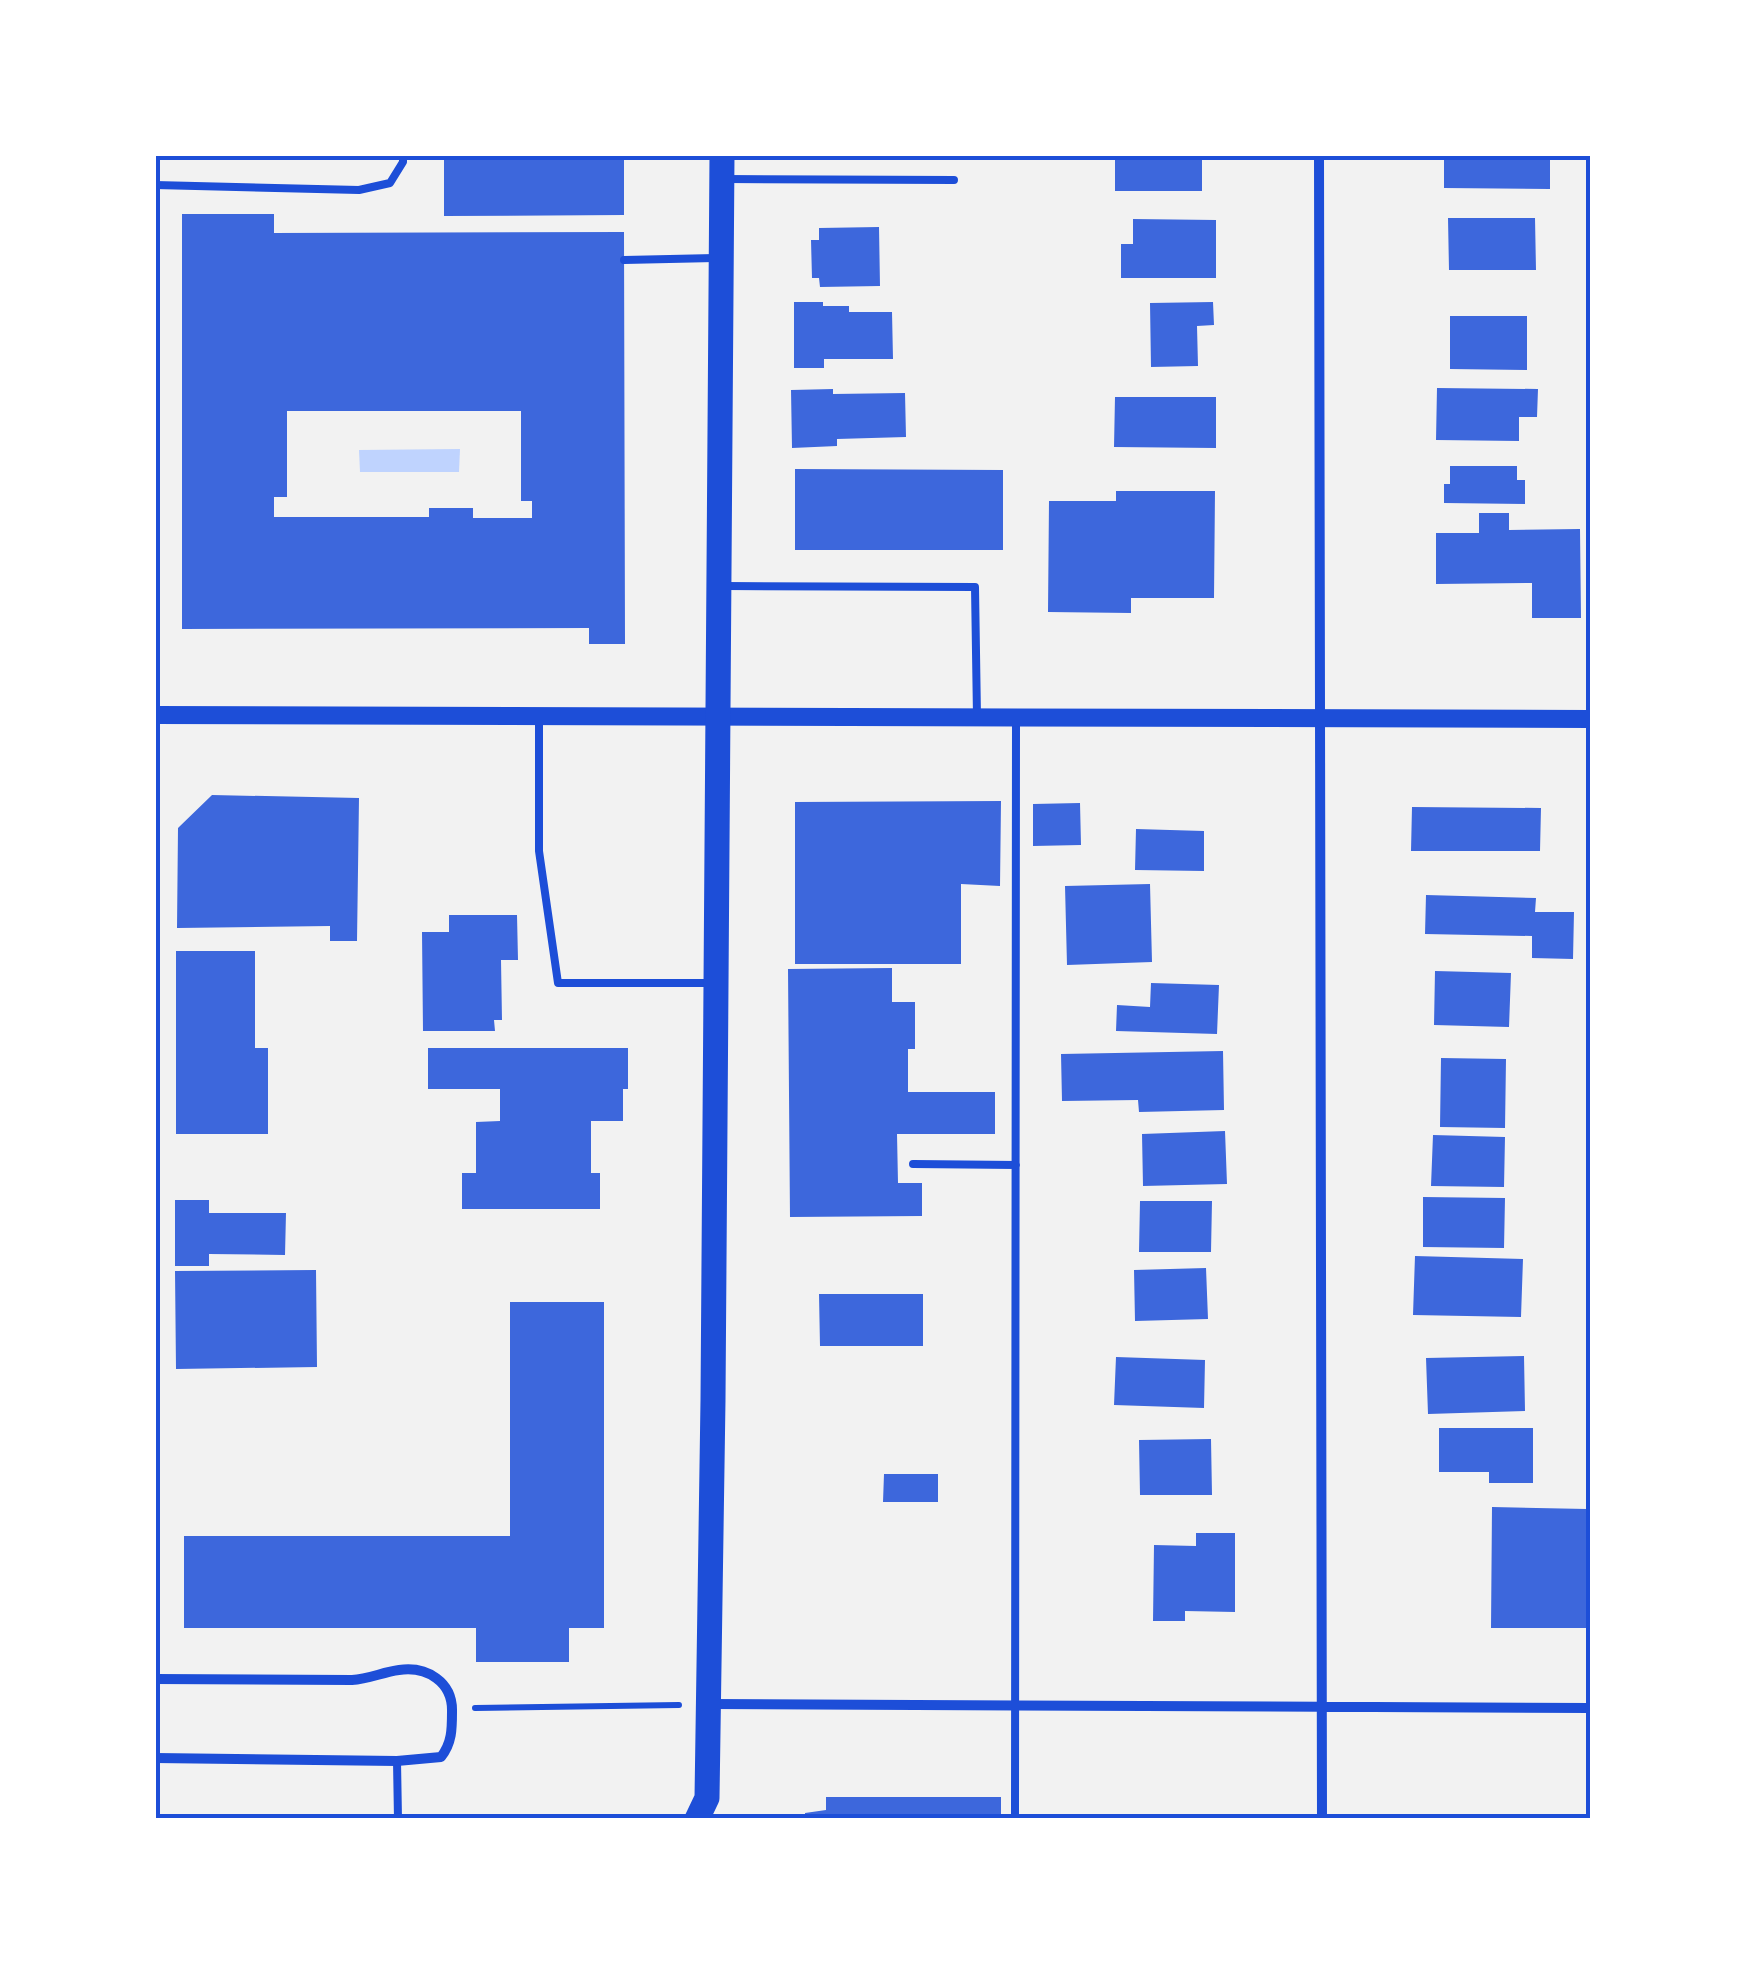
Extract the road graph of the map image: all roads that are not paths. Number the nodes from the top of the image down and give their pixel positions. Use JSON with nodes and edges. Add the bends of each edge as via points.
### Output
{"nodes":[{"id":1,"x":402,"y":155,"type":"edge"},
{"id":2,"x":1319,"y":155,"type":"edge"},
{"id":3,"x":721,"y":167,"type":"edge"},
{"id":4,"x":954,"y":180,"type":"dead end"},
{"id":5,"x":155,"y":186,"type":"edge"},
{"id":6,"x":721,"y":258,"type":"junction"},
{"id":7,"x":624,"y":260,"type":"dead end"},
{"id":8,"x":718,"y":586,"type":"junction"},
{"id":9,"x":155,"y":715,"type":"edge"},
{"id":10,"x":540,"y":716,"type":"junction"},
{"id":11,"x":718,"y":717,"type":"junction"},
{"id":12,"x":976,"y":718,"type":"junction"},
{"id":13,"x":1016,"y":718,"type":"junction"},
{"id":14,"x":1320,"y":718,"type":"junction"},
{"id":15,"x":1590,"y":718,"type":"edge"},
{"id":16,"x":716,"y":983,"type":"junction"},
{"id":17,"x":913,"y":1164,"type":"dead end"},
{"id":18,"x":1016,"y":1165,"type":"junction"},
{"id":19,"x":155,"y":1678,"type":"edge"},
{"id":20,"x":708,"y":1704,"type":"junction"},
{"id":21,"x":1015,"y":1706,"type":"junction"},
{"id":22,"x":1322,"y":1707,"type":"junction"},
{"id":23,"x":1590,"y":1708,"type":"edge"},
{"id":24,"x":155,"y":1758,"type":"edge"},
{"id":25,"x":398,"y":1761,"type":"junction"},
{"id":26,"x":707,"y":1812,"type":"edge"},
{"id":27,"x":398,"y":1819,"type":"edge"},
{"id":28,"x":1015,"y":1819,"type":"edge"},
{"id":29,"x":1322,"y":1819,"type":"edge"}],
"edges":[{"from":1,"to":5,"type":"lane","via":[[390,183],[358,190]]},
{"from":2,"to":14,"type":"street"},
{"from":3,"to":4,"type":"lane"},
{"from":3,"to":6,"type":"highway"},
{"from":6,"to":7,"type":"lane"},
{"from":6,"to":8,"type":"highway"},
{"from":8,"to":11,"type":"highway"},
{"from":8,"to":12,"type":"lane","via":[[975,587]]},
{"from":9,"to":10,"type":"street"},
{"from":10,"to":11,"type":"street"},
{"from":10,"to":16,"type":"lane","via":[[539,851],[558,983]]},
{"from":11,"to":12,"type":"street"},
{"from":11,"to":16,"type":"highway"},
{"from":12,"to":13,"type":"street"},
{"from":13,"to":14,"type":"street"},
{"from":13,"to":18,"type":"lane"},
{"from":14,"to":15,"type":"street"},
{"from":14,"to":22,"type":"street"},
{"from":16,"to":20,"type":"highway"},
{"from":17,"to":18,"type":"lane"},
{"from":18,"to":21,"type":"lane"},
{"from":19,"to":25,"type":"street","via":[[352,1680],[424,1671],[451,1697],[450,1744],[441,1756]]},
{"from":20,"to":21,"type":"street"},
{"from":20,"to":26,"type":"highway"},
{"from":21,"to":22,"type":"street"},
{"from":21,"to":28,"type":"lane"},
{"from":22,"to":23,"type":"street"},
{"from":22,"to":29,"type":"street"},
{"from":24,"to":25,"type":"street"},
{"from":25,"to":27,"type":"lane"}]}
